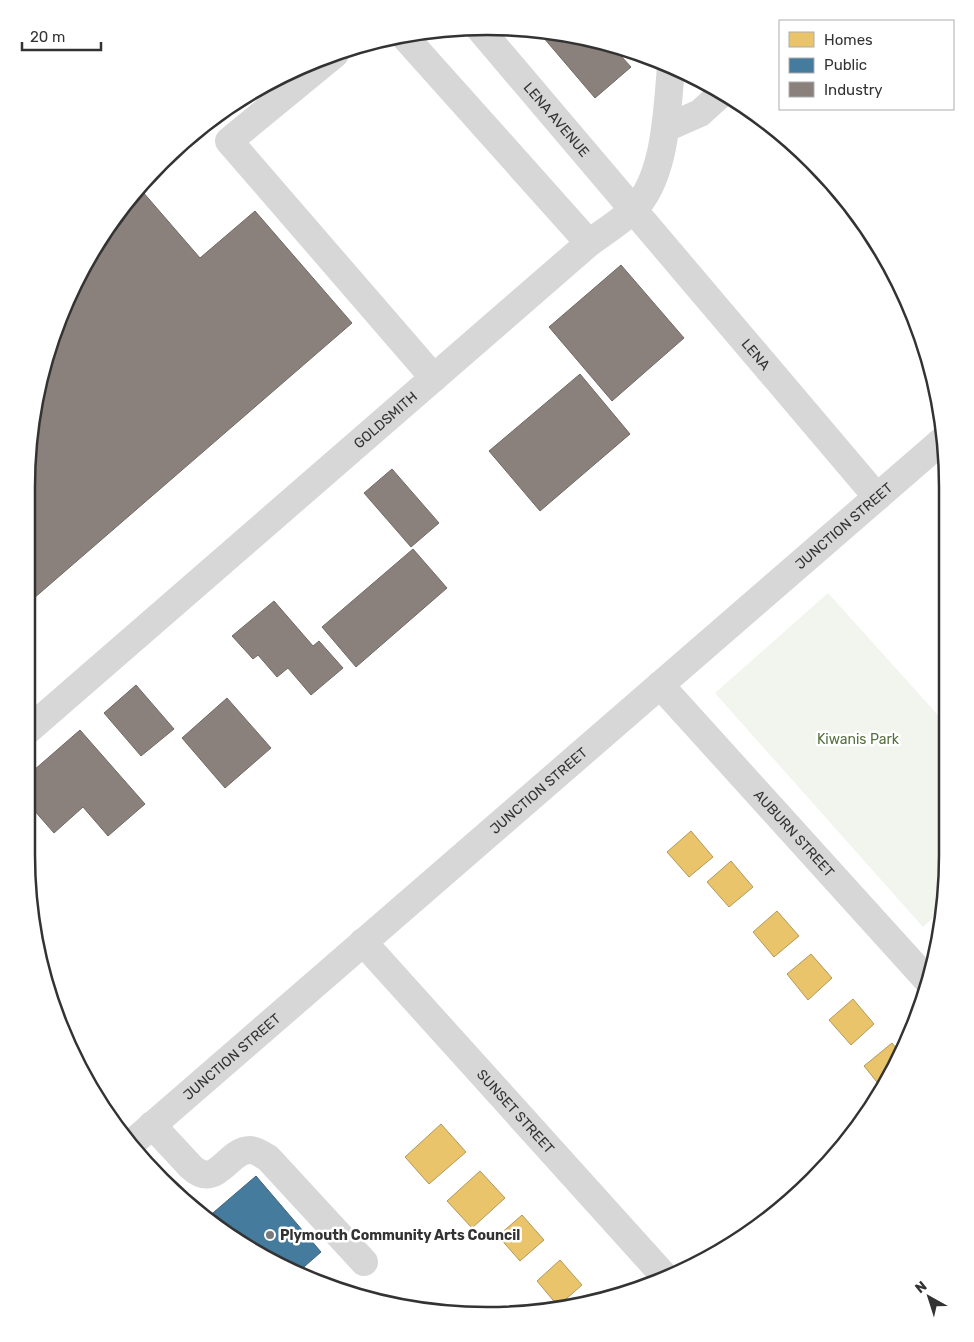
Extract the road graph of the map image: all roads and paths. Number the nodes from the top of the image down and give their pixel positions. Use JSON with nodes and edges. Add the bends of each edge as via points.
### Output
{"nodes":[{"id":1,"x":486,"y":35,"type":"edge"},
{"id":2,"x":410,"y":42,"type":"edge"},
{"id":3,"x":319,"y":67,"type":"edge"},
{"id":4,"x":670,"y":74,"type":"edge"},
{"id":5,"x":716,"y":98,"type":"edge"},
{"id":6,"x":666,"y":128,"type":"junction"},
{"id":7,"x":634,"y":210,"type":"junction"},
{"id":8,"x":589,"y":243,"type":"junction"},
{"id":9,"x":434,"y":378,"type":"junction"},
{"id":10,"x":937,"y":445,"type":"edge"},
{"id":11,"x":877,"y":497,"type":"junction"},
{"id":12,"x":660,"y":685,"type":"junction"},
{"id":13,"x":35,"y":724,"type":"edge"},
{"id":14,"x":363,"y":942,"type":"junction"},
{"id":15,"x":923,"y":975,"type":"edge"},
{"id":16,"x":152,"y":1126,"type":"junction"},
{"id":17,"x":136,"y":1140,"type":"edge"},
{"id":18,"x":364,"y":1262,"type":"dead end"},
{"id":19,"x":660,"y":1273,"type":"edge"}],
"edges":[{"from":1,"to":7,"type":"street","name":"LENA AVENUE"},
{"from":2,"to":8,"type":"street"},
{"from":3,"to":9,"type":"street","via":[[229,141]]},
{"from":4,"to":6,"type":"street","name":"GOLDSMITH"},
{"from":5,"to":6,"type":"street","via":[[700,113]]},
{"from":6,"to":7,"type":"street","name":"GOLDSMITH","via":[[651,187]]},
{"from":7,"to":8,"type":"street","name":"GOLDSMITH"},
{"from":7,"to":11,"type":"street","name":"LENA"},
{"from":8,"to":9,"type":"street","name":"GOLDSMITH"},
{"from":9,"to":13,"type":"street","name":"GOLDSMITH"},
{"from":10,"to":11,"type":"street","name":"JUNCTION STREET"},
{"from":11,"to":12,"type":"street","name":"JUNCTION STREET"},
{"from":12,"to":14,"type":"street","name":"JUNCTION STREET"},
{"from":12,"to":15,"type":"street","name":"AUBURN STREET"},
{"from":14,"to":16,"type":"street","name":"JUNCTION STREET"},
{"from":14,"to":19,"type":"street","name":"SUNSET STREET"},
{"from":16,"to":17,"type":"street","name":"JUNCTION STREET"},
{"from":16,"to":18,"type":"street","via":[[197,1173],[213,1173],[238,1154],[251,1150],[268,1158]]}]}
